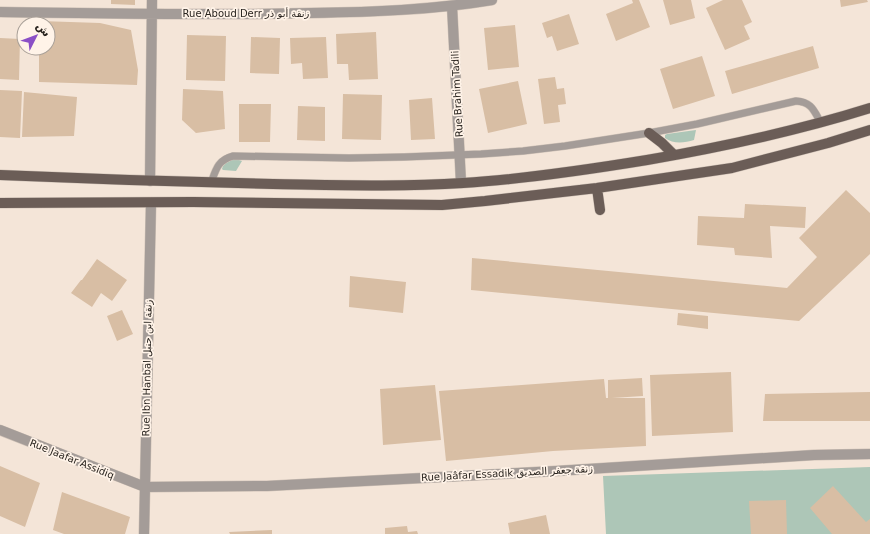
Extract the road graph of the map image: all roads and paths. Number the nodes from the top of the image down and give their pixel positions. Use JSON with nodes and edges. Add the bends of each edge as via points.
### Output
{"nodes":[{"id":1,"x":152,"y":0,"type":"edge"},
{"id":2,"x":492,"y":0,"type":"edge"},
{"id":3,"x":452,"y":6,"type":"junction"},
{"id":4,"x":0,"y":12,"type":"edge"},
{"id":5,"x":152,"y":14,"type":"junction"},
{"id":6,"x":870,"y":108,"type":"edge"},
{"id":7,"x":821,"y":123,"type":"junction"},
{"id":8,"x":870,"y":130,"type":"edge"},
{"id":9,"x":649,"y":133,"type":"junction"},
{"id":10,"x":460,"y":155,"type":"junction"},
{"id":11,"x":674,"y":155,"type":"junction"},
{"id":12,"x":0,"y":175,"type":"edge"},
{"id":13,"x":150,"y":181,"type":"junction"},
{"id":14,"x":211,"y":182,"type":"junction"},
{"id":15,"x":462,"y":183,"type":"junction"},
{"id":16,"x":597,"y":188,"type":"junction"},
{"id":17,"x":0,"y":203,"type":"edge"},
{"id":18,"x":150,"y":203,"type":"junction"},
{"id":19,"x":600,"y":210,"type":"dead end"},
{"id":20,"x":0,"y":430,"type":"edge"},
{"id":21,"x":870,"y":454,"type":"edge"},
{"id":22,"x":145,"y":487,"type":"junction"},
{"id":23,"x":144,"y":534,"type":"edge"}],
"edges":[{"from":1,"to":5,"type":"street"},
{"from":2,"to":3,"type":"street","name":"Rue Aboud Derr زنقة أبو ذر"},
{"from":3,"to":5,"type":"street","name":"Rue Aboud Derr زنقة أبو ذر","via":[[358,12]]},
{"from":3,"to":10,"type":"street","name":"Rue Brahim Tadili"},
{"from":4,"to":5,"type":"street","name":"Rue Aboud Derr زنقة أبو ذر"},
{"from":5,"to":13,"type":"street"},
{"from":6,"to":7,"type":"main road"},
{"from":7,"to":9,"type":"lane","via":[[810,106],[796,101]]},
{"from":7,"to":11,"type":"main road","via":[[744,142]]},
{"from":8,"to":16,"type":"main road","via":[[732,168]]},
{"from":9,"to":10,"type":"lane","via":[[565,146]]},
{"from":9,"to":11,"type":"main road"},
{"from":10,"to":14,"type":"lane","via":[[349,158],[233,156],[220,163]]},
{"from":10,"to":15,"type":"street","name":"Rue Brahim Tadili"},
{"from":11,"to":15,"type":"main road","via":[[568,172]]},
{"from":12,"to":13,"type":"main road"},
{"from":13,"to":14,"type":"main road"},
{"from":14,"to":15,"type":"main road","via":[[379,185]]},
{"from":16,"to":18,"type":"main road","via":[[442,205]]},
{"from":16,"to":19,"type":"main road"},
{"from":17,"to":18,"type":"main road"},
{"from":18,"to":22,"type":"street","name":"Rue Ibn Hanbal زنقة ابن حنبل"},
{"from":20,"to":22,"type":"street","name":"Rue Jaafar Assidiq"},
{"from":21,"to":22,"type":"street","name":"Rue Jaâfar Essadik زنقة جعفر الصديق","via":[[267,486]]},
{"from":22,"to":23,"type":"street","name":"Rue Ibn Hanbal زنقة ابن حنبل"}]}
